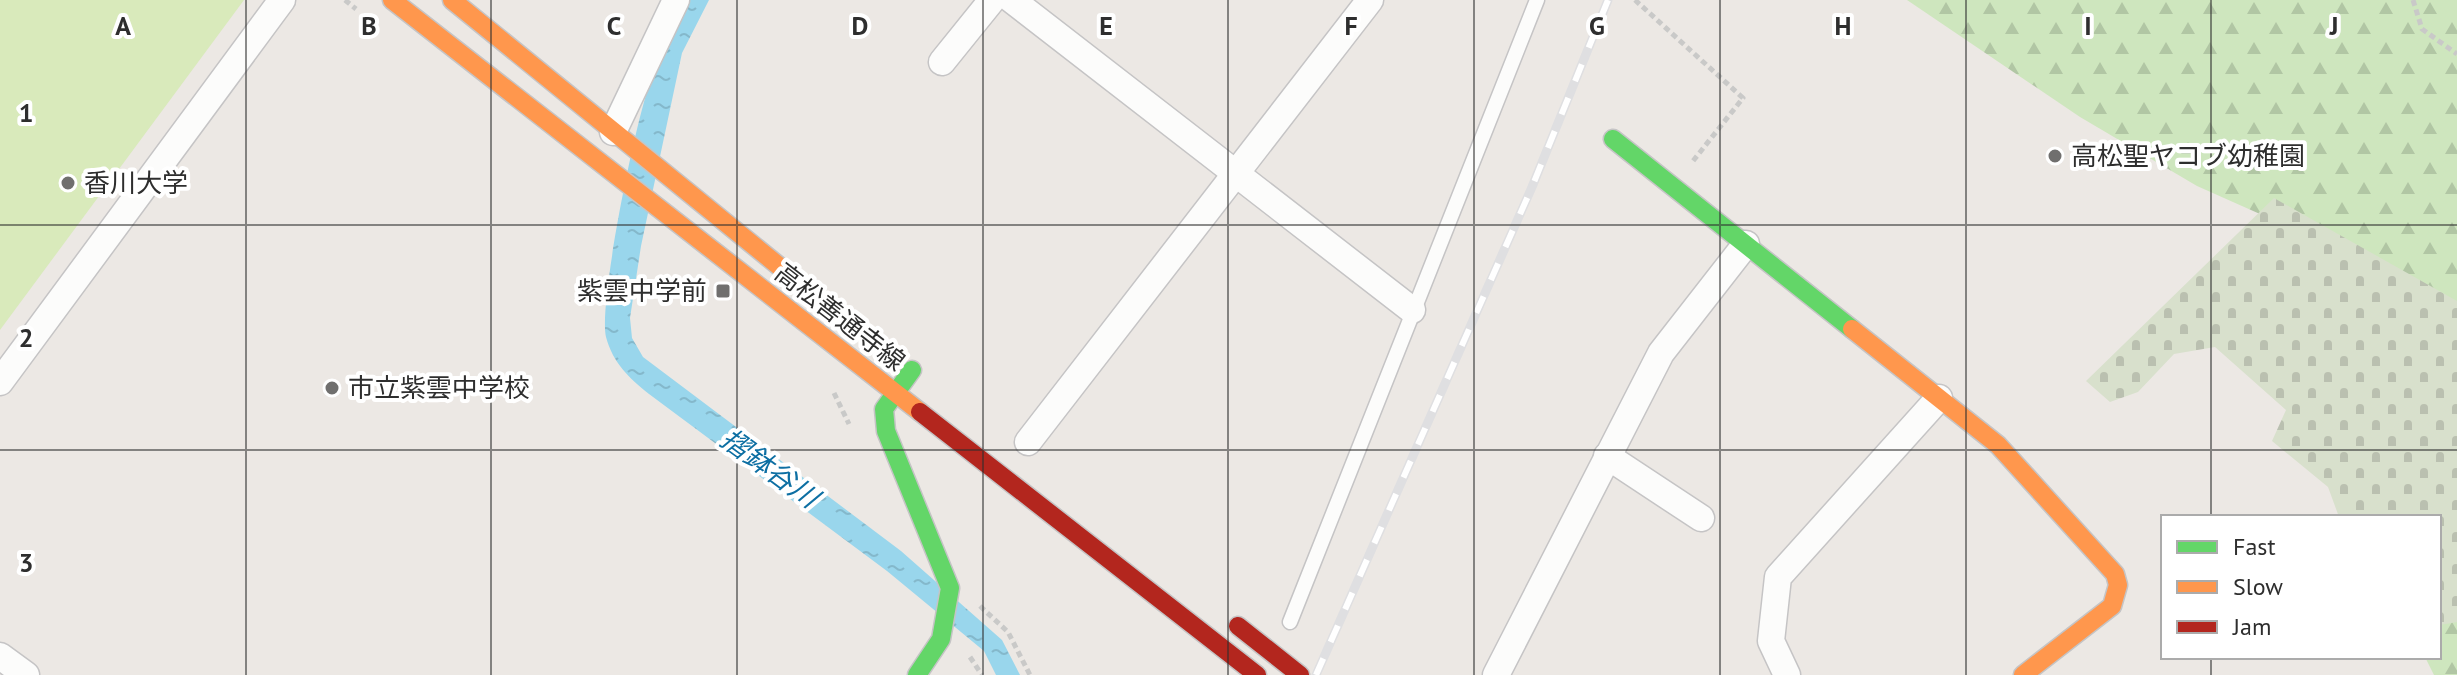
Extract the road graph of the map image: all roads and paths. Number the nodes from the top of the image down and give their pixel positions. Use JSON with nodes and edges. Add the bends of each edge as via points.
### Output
{"nodes":[{"id":1,"x":282,"y":0,"type":"edge"},
{"id":2,"x":345,"y":0,"type":"edge"},
{"id":3,"x":392,"y":0,"type":"edge"},
{"id":4,"x":452,"y":0,"type":"edge"},
{"id":5,"x":676,"y":0,"type":"edge"},
{"id":6,"x":992,"y":0,"type":"edge"},
{"id":7,"x":1012,"y":0,"type":"edge"},
{"id":8,"x":1537,"y":0,"type":"edge"},
{"id":9,"x":1635,"y":0,"type":"edge"},
{"id":10,"x":2413,"y":0,"type":"edge"},
{"id":11,"x":1367,"y":1,"type":"edge"},
{"id":12,"x":357,"y":10,"type":"dead end"},
{"id":13,"x":2457,"y":54,"type":"edge"},
{"id":14,"x":942,"y":62,"type":"dead end"},
{"id":15,"x":613,"y":132,"type":"junction"},
{"id":16,"x":1613,"y":139,"type":"dead end"},
{"id":17,"x":1236,"y":174,"type":"junction"},
{"id":18,"x":1673,"y":186,"type":"junction"},
{"id":19,"x":1746,"y":244,"type":"junction"},
{"id":20,"x":808,"y":289,"type":"dead end"},
{"id":21,"x":1412,"y":310,"type":"junction"},
{"id":22,"x":912,"y":370,"type":"dead end"},
{"id":23,"x":0,"y":382,"type":"edge"},
{"id":24,"x":828,"y":387,"type":"dead end"},
{"id":25,"x":896,"y":393,"type":"junction"},
{"id":26,"x":1939,"y":398,"type":"junction"},
{"id":27,"x":856,"y":438,"type":"dead end"},
{"id":28,"x":1023,"y":451,"type":"dead end"},
{"id":29,"x":1607,"y":456,"type":"junction"},
{"id":30,"x":1701,"y":518,"type":"dead end"},
{"id":31,"x":980,"y":606,"type":"dead end"},
{"id":32,"x":1218,"y":610,"type":"dead end"},
{"id":33,"x":1290,"y":622,"type":"dead end"},
{"id":34,"x":0,"y":656,"type":"edge"},
{"id":35,"x":26,"y":675,"type":"edge"},
{"id":36,"x":917,"y":675,"type":"edge"},
{"id":37,"x":1030,"y":675,"type":"edge"},
{"id":38,"x":1257,"y":675,"type":"edge"},
{"id":39,"x":1300,"y":675,"type":"edge"},
{"id":40,"x":1496,"y":675,"type":"edge"},
{"id":41,"x":1787,"y":675,"type":"edge"},
{"id":42,"x":2023,"y":675,"type":"edge"}],
"edges":[{"from":1,"to":23,"type":"street"},
{"from":2,"to":12,"type":"path"},
{"from":3,"to":25,"type":"main road","name":"高松善通寺線"},
{"from":4,"to":15,"type":"main road","name":"高松善通寺線"},
{"from":5,"to":15,"type":"street"},
{"from":6,"to":14,"type":"street"},
{"from":7,"to":17,"type":"street"},
{"from":8,"to":21,"type":"lane"},
{"from":9,"to":18,"type":"path","via":[[1743,98]]},
{"from":10,"to":13,"type":"path","via":[[2422,29]]},
{"from":11,"to":17,"type":"street"},
{"from":15,"to":20,"type":"main road","name":"高松善通寺線"},
{"from":16,"to":18,"type":"main road"},
{"from":17,"to":21,"type":"street"},
{"from":17,"to":28,"type":"street"},
{"from":18,"to":19,"type":"main road"},
{"from":19,"to":26,"type":"main road"},
{"from":19,"to":29,"type":"street","via":[[1661,353]]},
{"from":21,"to":33,"type":"lane"},
{"from":22,"to":25,"type":"main road"},
{"from":24,"to":27,"type":"path"},
{"from":25,"to":36,"type":"main road","via":[[884,409],[886,431],[950,588],[941,639]]},
{"from":25,"to":38,"type":"main road","name":"高松善通寺線"},
{"from":26,"to":41,"type":"street","via":[[1778,577],[1771,641]]},
{"from":26,"to":42,"type":"main road","via":[[1998,445],[2115,574],[2118,585],[2112,606]]},
{"from":29,"to":30,"type":"street"},
{"from":29,"to":40,"type":"street"},
{"from":31,"to":37,"type":"path","via":[[1008,632]]},
{"from":32,"to":39,"type":"main road"},
{"from":34,"to":35,"type":"street"}]}
